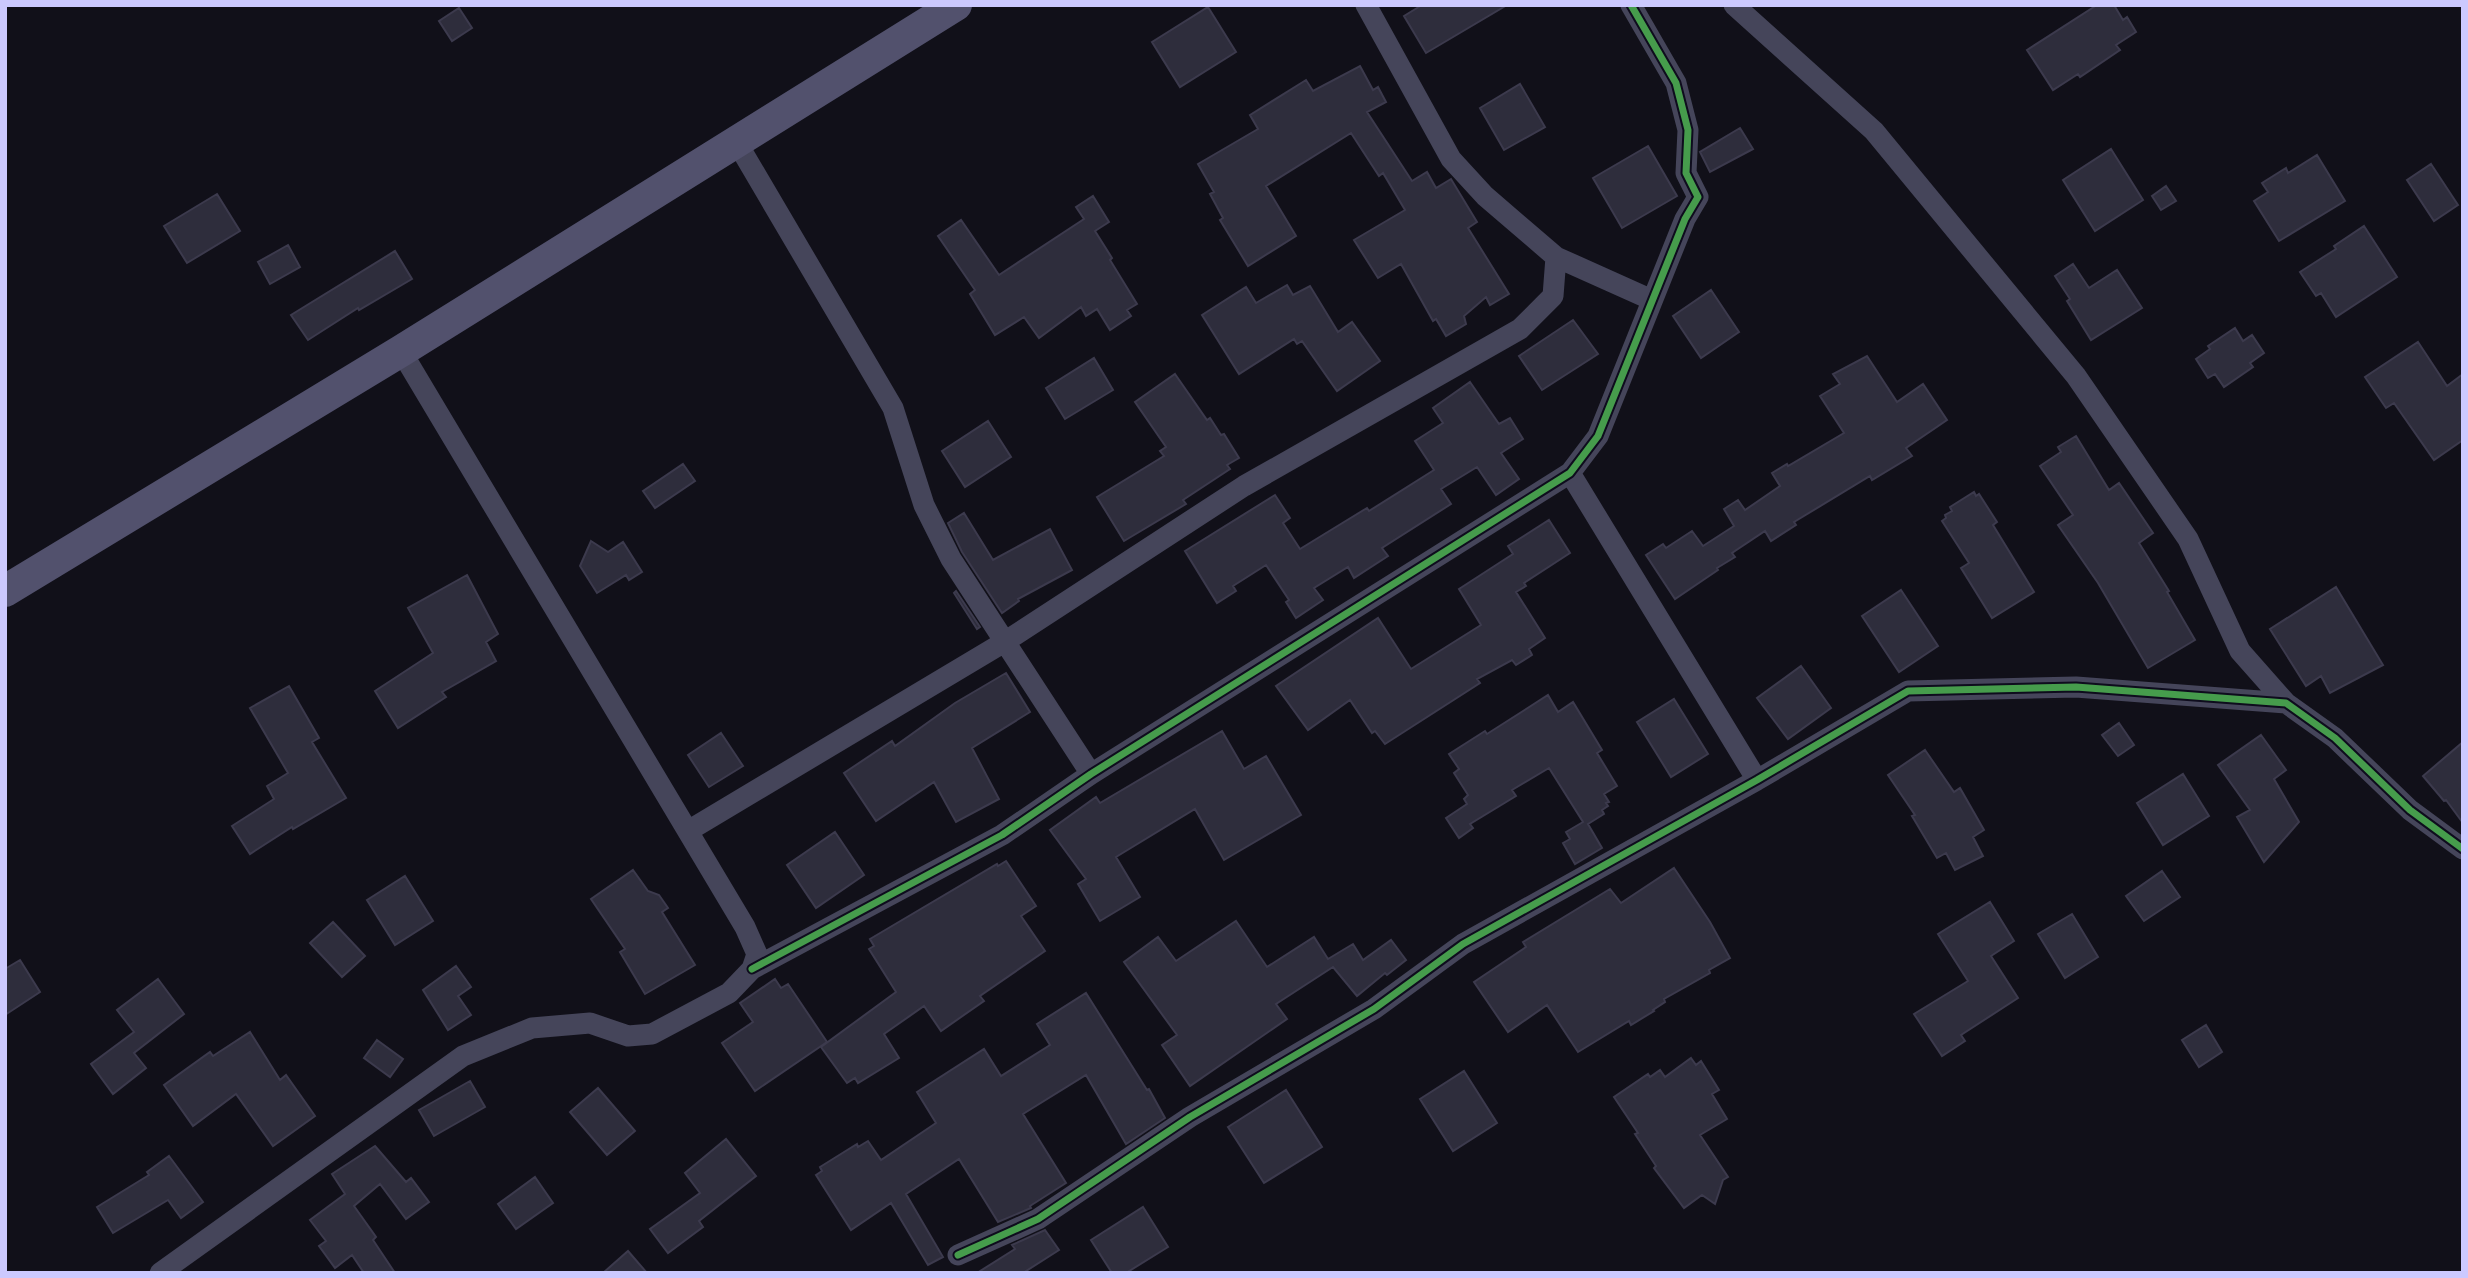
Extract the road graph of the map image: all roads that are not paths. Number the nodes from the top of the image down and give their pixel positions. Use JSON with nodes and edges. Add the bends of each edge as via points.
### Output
{"nodes":[{"id":1,"x":956,"y":5,"type":"edge"},
{"id":2,"x":1366,"y":5,"type":"edge"},
{"id":3,"x":1631,"y":5,"type":"edge"},
{"id":4,"x":1734,"y":5,"type":"edge"},
{"id":5,"x":736,"y":141,"type":"junction"},
{"id":6,"x":1556,"y":257,"type":"junction"},
{"id":7,"x":1652,"y":300,"type":"junction"},
{"id":8,"x":401,"y":351,"type":"junction"},
{"id":9,"x":1570,"y":473,"type":"junction"},
{"id":10,"x":5,"y":591,"type":"edge"},
{"id":11,"x":1006,"y":641,"type":"junction"},
{"id":12,"x":2286,"y":703,"type":"junction"},
{"id":13,"x":1091,"y":774,"type":"junction"},
{"id":14,"x":1757,"y":780,"type":"junction"},
{"id":15,"x":688,"y":831,"type":"junction"},
{"id":16,"x":2463,"y":849,"type":"edge"},
{"id":17,"x":752,"y":970,"type":"junction"},
{"id":18,"x":958,"y":1255,"type":"dead end"},
{"id":19,"x":160,"y":1273,"type":"edge"}],
"edges":[{"from":1,"to":5,"type":"street"},
{"from":2,"to":6,"type":"street","via":[[1451,159],[1485,196]]},
{"from":3,"to":7,"type":"street","via":[[1676,83],[1688,130],[1686,173],[1698,197]]},
{"from":4,"to":12,"type":"street","via":[[1874,131],[2076,376],[2188,539],[2240,651]]},
{"from":5,"to":8,"type":"street"},
{"from":5,"to":11,"type":"street","via":[[893,408],[924,505],[951,559]]},
{"from":6,"to":7,"type":"street"},
{"from":6,"to":11,"type":"street","via":[[1553,296],[1520,329],[1244,486]]},
{"from":7,"to":9,"type":"street","via":[[1598,436]]},
{"from":8,"to":10,"type":"street"},
{"from":8,"to":15,"type":"street"},
{"from":9,"to":13,"type":"street"},
{"from":9,"to":14,"type":"street"},
{"from":11,"to":13,"type":"street"},
{"from":11,"to":15,"type":"street"},
{"from":12,"to":14,"type":"street","via":[[2076,687],[1908,691]]},
{"from":12,"to":16,"type":"street","via":[[2335,738],[2410,810]]},
{"from":13,"to":17,"type":"street","via":[[1002,835]]},
{"from":14,"to":18,"type":"street","via":[[1463,944],[1374,1009],[1189,1117],[1038,1219]]},
{"from":15,"to":17,"type":"street","via":[[746,927],[757,954]]},
{"from":17,"to":19,"type":"street","via":[[729,993],[652,1034],[628,1037],[590,1023],[532,1028],[463,1056]]}]}
